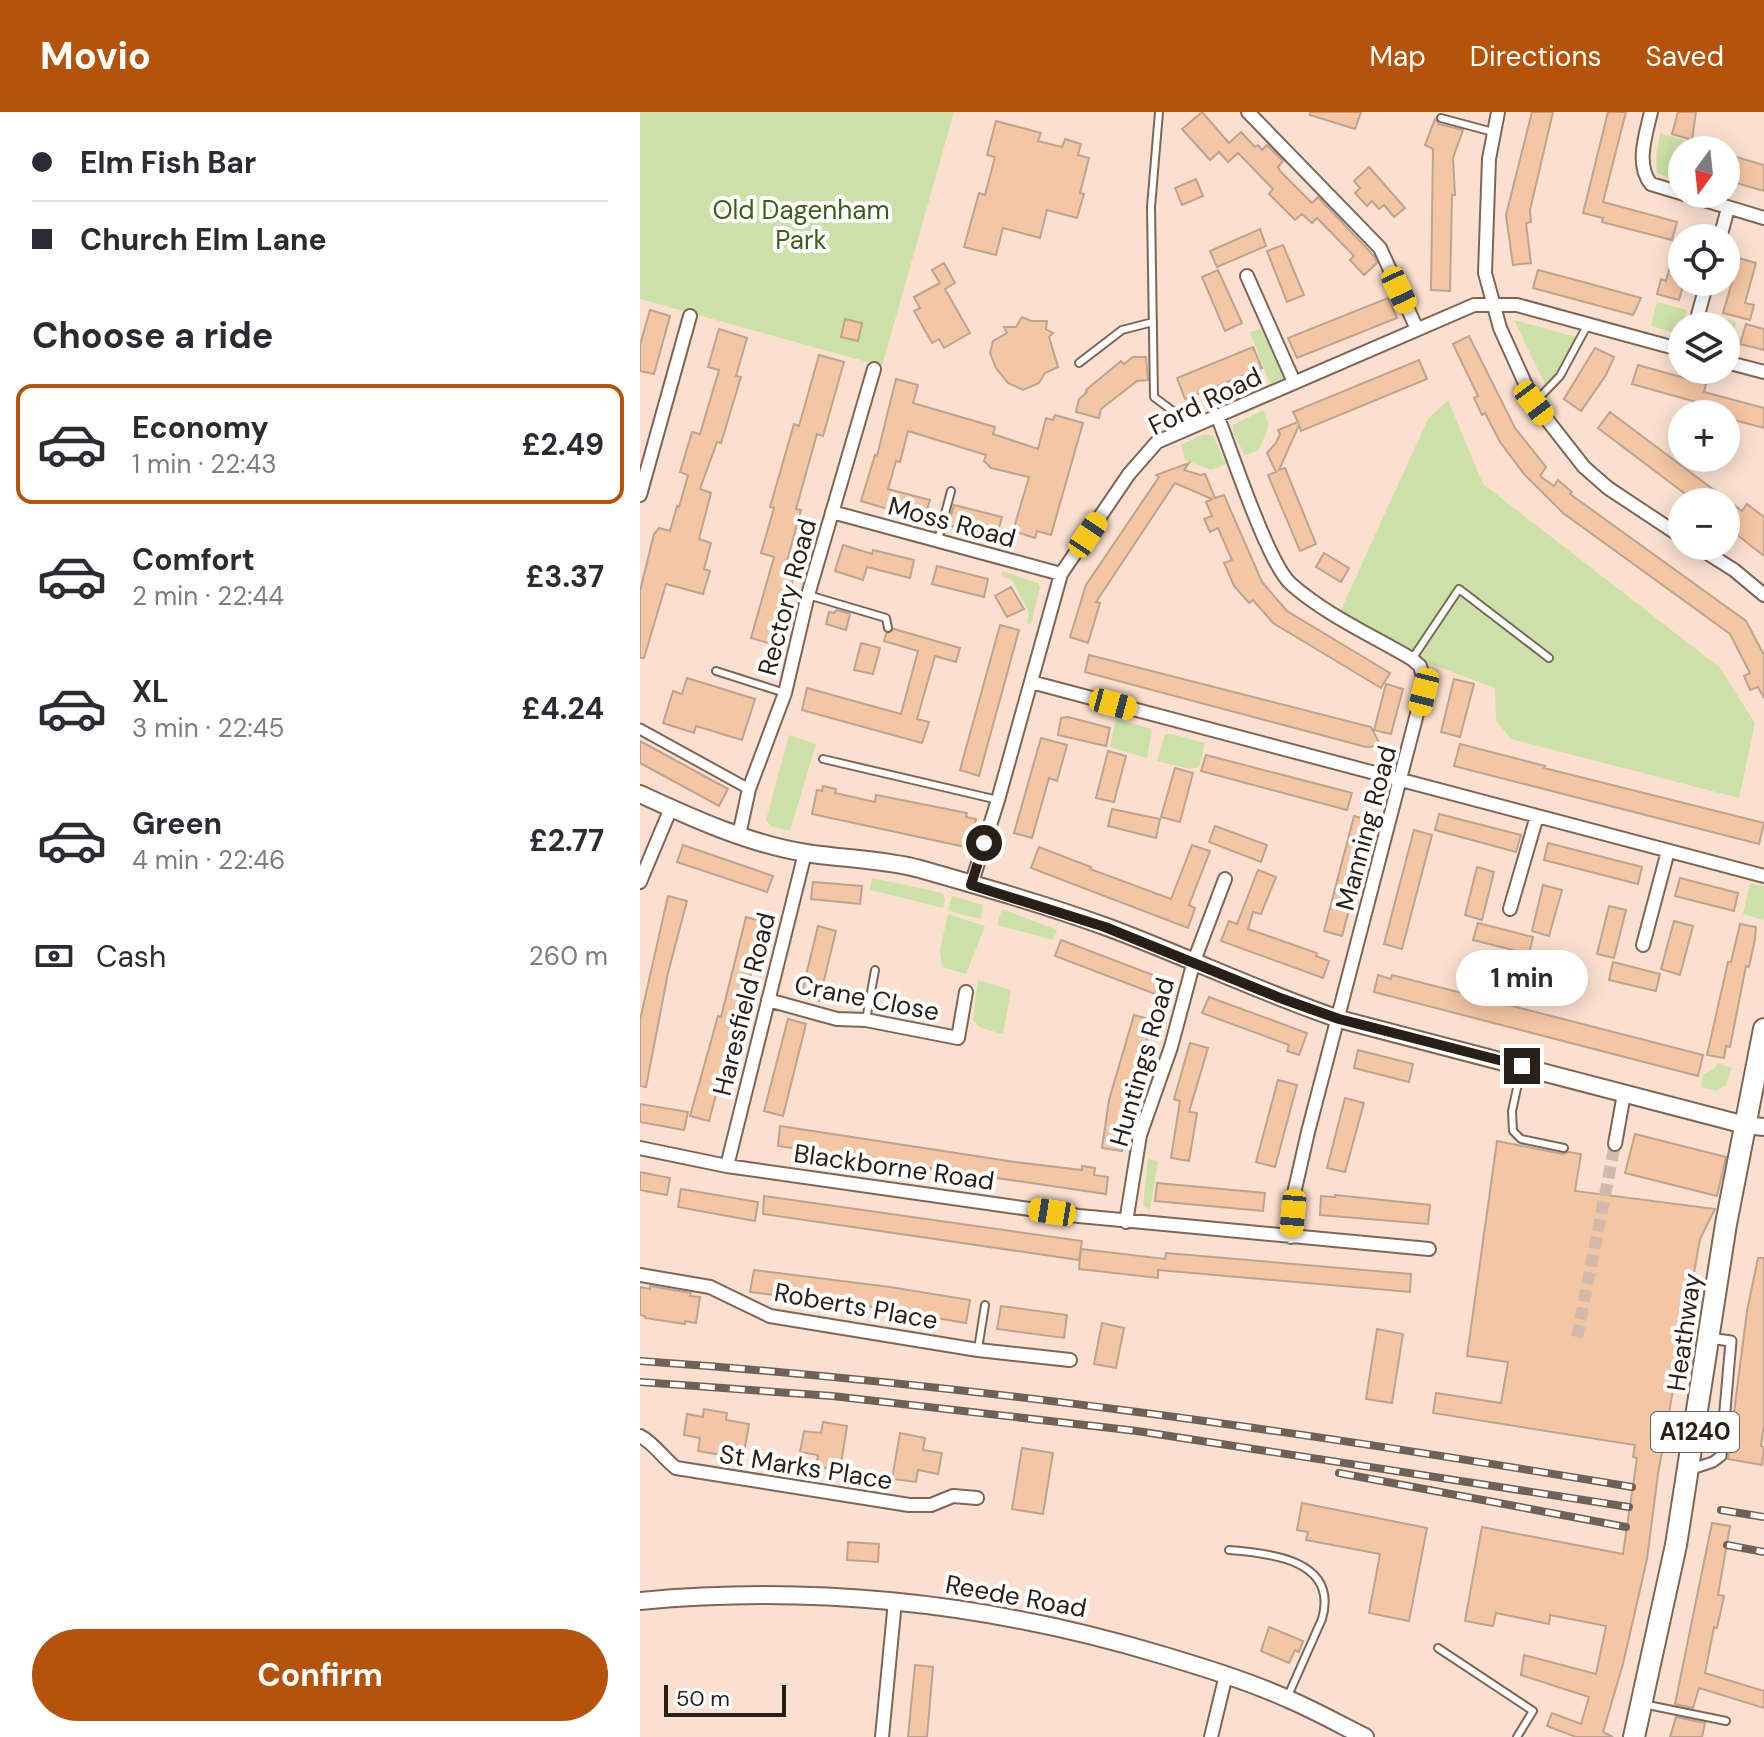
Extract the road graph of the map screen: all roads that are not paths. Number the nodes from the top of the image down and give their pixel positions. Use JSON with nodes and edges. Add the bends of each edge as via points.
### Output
{"nodes":[{"id":1,"x":1159,"y":112,"type":"edge"},
{"id":2,"x":1248,"y":112,"type":"edge"},
{"id":3,"x":1498,"y":112,"type":"edge"},
{"id":4,"x":1651,"y":112,"type":"edge"},
{"id":5,"x":1441,"y":118,"type":"dead end"},
{"id":6,"x":1493,"y":132,"type":"junction"},
{"id":7,"x":1668,"y":190,"type":"edge"},
{"id":8,"x":1728,"y":208,"type":"joint"},
{"id":9,"x":1764,"y":218,"type":"edge"},
{"id":10,"x":1724,"y":224,"type":"edge"},
{"id":11,"x":1247,"y":276,"type":"dead end"},
{"id":12,"x":1493,"y":303,"type":"junction"},
{"id":13,"x":690,"y":316,"type":"dead end"},
{"id":14,"x":1153,"y":322,"type":"junction"},
{"id":15,"x":1588,"y":324,"type":"junction"},
{"id":16,"x":1417,"y":329,"type":"junction"},
{"id":17,"x":1668,"y":346,"type":"edge"},
{"id":18,"x":1079,"y":363,"type":"dead end"},
{"id":19,"x":1740,"y":366,"type":"edge"},
{"id":20,"x":874,"y":369,"type":"dead end"},
{"id":21,"x":1764,"y":372,"type":"edge"},
{"id":22,"x":1294,"y":382,"type":"junction"},
{"id":23,"x":1534,"y":403,"type":"junction"},
{"id":24,"x":1217,"y":415,"type":"junction"},
{"id":25,"x":1193,"y":426,"type":"junction"},
{"id":26,"x":951,"y":491,"type":"dead end"},
{"id":27,"x":640,"y":495,"type":"edge"},
{"id":28,"x":832,"y":512,"type":"junction"},
{"id":29,"x":1668,"y":528,"type":"edge"},
{"id":30,"x":938,"y":540,"type":"junction"},
{"id":31,"x":1718,"y":560,"type":"edge"},
{"id":32,"x":1061,"y":574,"type":"junction"},
{"id":33,"x":808,"y":595,"type":"junction"},
{"id":34,"x":1764,"y":595,"type":"edge"},
{"id":35,"x":888,"y":628,"type":"dead end"},
{"id":36,"x":1549,"y":658,"type":"dead end"},
{"id":37,"x":1412,"y":659,"type":"junction"},
{"id":38,"x":716,"y":671,"type":"dead end"},
{"id":39,"x":1031,"y":682,"type":"junction"},
{"id":40,"x":785,"y":693,"type":"junction"},
{"id":41,"x":640,"y":729,"type":"edge"},
{"id":42,"x":823,"y":759,"type":"dead end"},
{"id":43,"x":1402,"y":781,"type":"junction"},
{"id":44,"x":749,"y":789,"type":"junction"},
{"id":45,"x":640,"y":794,"type":"edge"},
{"id":46,"x":998,"y":800,"type":"junction"},
{"id":47,"x":671,"y":808,"type":"junction"},
{"id":48,"x":1537,"y":816,"type":"junction"},
{"id":49,"x":739,"y":835,"type":"junction"},
{"id":50,"x":1668,"y":851,"type":"junction"},
{"id":51,"x":805,"y":853,"type":"junction"},
{"id":52,"x":1764,"y":876,"type":"edge"},
{"id":53,"x":1225,"y":879,"type":"dead end"},
{"id":54,"x":640,"y":882,"type":"edge"},
{"id":55,"x":971,"y":885,"type":"junction"},
{"id":56,"x":1510,"y":909,"type":"dead end"},
{"id":57,"x":1643,"y":945,"type":"dead end"},
{"id":58,"x":1194,"y":961,"type":"junction"},
{"id":59,"x":875,"y":970,"type":"dead end"},
{"id":60,"x":966,"y":992,"type":"dead end"},
{"id":61,"x":768,"y":1000,"type":"junction"},
{"id":62,"x":1339,"y":1019,"type":"junction"},
{"id":63,"x":866,"y":1020,"type":"junction"},
{"id":64,"x":1764,"y":1029,"type":"edge"},
{"id":65,"x":1522,"y":1066,"type":"junction"},
{"id":66,"x":1624,"y":1094,"type":"junction"},
{"id":67,"x":1758,"y":1124,"type":"edge"},
{"id":68,"x":1615,"y":1144,"type":"tunnel mouth"},
{"id":69,"x":640,"y":1148,"type":"edge"},
{"id":70,"x":1564,"y":1148,"type":"dead end"},
{"id":71,"x":727,"y":1166,"type":"junction"},
{"id":72,"x":1126,"y":1222,"type":"junction"},
{"id":73,"x":1291,"y":1237,"type":"junction"},
{"id":74,"x":1429,"y":1249,"type":"dead end"},
{"id":75,"x":640,"y":1275,"type":"edge"},
{"id":76,"x":985,"y":1305,"type":"dead end"},
{"id":77,"x":1709,"y":1338,"type":"junction"},
{"id":78,"x":978,"y":1350,"type":"junction"},
{"id":79,"x":1070,"y":1360,"type":"dead end"},
{"id":80,"x":640,"y":1436,"type":"edge"},
{"id":81,"x":1689,"y":1470,"type":"junction"},
{"id":82,"x":977,"y":1498,"type":"dead end"},
{"id":83,"x":1229,"y":1550,"type":"dead end"},
{"id":84,"x":640,"y":1601,"type":"edge"},
{"id":85,"x":895,"y":1601,"type":"junction"},
{"id":86,"x":1438,"y":1648,"type":"dead end"},
{"id":87,"x":1226,"y":1675,"type":"junction"},
{"id":88,"x":1287,"y":1698,"type":"junction"},
{"id":89,"x":1643,"y":1704,"type":"junction"},
{"id":90,"x":1726,"y":1721,"type":"dead end"},
{"id":91,"x":882,"y":1737,"type":"edge"},
{"id":92,"x":1211,"y":1737,"type":"edge"},
{"id":93,"x":1365,"y":1737,"type":"edge"},
{"id":94,"x":1517,"y":1737,"type":"edge"},
{"id":95,"x":1634,"y":1737,"type":"edge"}],
"edges":[{"from":1,"to":14,"type":"lane","via":[[1151,207]]},
{"from":2,"to":16,"type":"street","via":[[1380,248]]},
{"from":3,"to":6,"type":"street"},
{"from":4,"to":7,"type":"street","via":[[1644,176]]},
{"from":5,"to":6,"type":"lane"},
{"from":6,"to":12,"type":"street","via":[[1485,273]]},
{"from":8,"to":9,"type":"street"},
{"from":8,"to":10,"type":"street"},
{"from":11,"to":22,"type":"street"},
{"from":12,"to":15,"type":"street","name":"Ford Road"},
{"from":12,"to":16,"type":"street","name":"Ford Road","via":[[1474,305]]},
{"from":12,"to":23,"type":"street"},
{"from":13,"to":27,"type":"street"},
{"from":14,"to":18,"type":"lane","via":[[1122,330]]},
{"from":14,"to":25,"type":"lane","via":[[1154,397]]},
{"from":15,"to":17,"type":"street","name":"Ford Road"},
{"from":15,"to":23,"type":"lane","via":[[1560,376]]},
{"from":16,"to":22,"type":"street","name":"Ford Road"},
{"from":19,"to":21,"type":"street"},
{"from":20,"to":28,"type":"street","name":"Rectory Road"},
{"from":22,"to":24,"type":"street","name":"Ford Road"},
{"from":23,"to":29,"type":"street","via":[[1584,467]]},
{"from":24,"to":25,"type":"street","name":"Ford Road"},
{"from":24,"to":37,"type":"street","via":[[1289,583]]},
{"from":25,"to":32,"type":"street","name":"Ford Road","via":[[1157,442]]},
{"from":26,"to":30,"type":"lane"},
{"from":28,"to":30,"type":"street","name":"Moss Road"},
{"from":28,"to":33,"type":"street","name":"Rectory Road"},
{"from":30,"to":32,"type":"street","name":"Moss Road"},
{"from":31,"to":34,"type":"street"},
{"from":32,"to":39,"type":"street","name":"Ford Road"},
{"from":33,"to":35,"type":"lane","via":[[886,618]]},
{"from":33,"to":40,"type":"street","name":"Rectory Road"},
{"from":36,"to":37,"type":"lane","via":[[1459,589]]},
{"from":37,"to":43,"type":"street","name":"Manning Road","via":[[1425,683]]},
{"from":38,"to":40,"type":"lane"},
{"from":39,"to":43,"type":"street"},
{"from":39,"to":46,"type":"street","name":"Ford Road"},
{"from":40,"to":44,"type":"street","name":"Rectory Road"},
{"from":41,"to":44,"type":"street"},
{"from":42,"to":46,"type":"lane"},
{"from":43,"to":48,"type":"street"},
{"from":43,"to":62,"type":"street","name":"Manning Road"},
{"from":44,"to":49,"type":"street","name":"Rectory Road"},
{"from":45,"to":47,"type":"street"},
{"from":46,"to":55,"type":"street","name":"Ford Road"},
{"from":47,"to":49,"type":"street"},
{"from":47,"to":54,"type":"street"},
{"from":48,"to":50,"type":"street"},
{"from":48,"to":56,"type":"street"},
{"from":49,"to":51,"type":"street"},
{"from":50,"to":52,"type":"street"},
{"from":50,"to":57,"type":"street"},
{"from":51,"to":55,"type":"street","via":[[919,869]]},
{"from":51,"to":61,"type":"street","name":"Haresfield Road"},
{"from":53,"to":58,"type":"street","name":"Huntings Road"},
{"from":55,"to":58,"type":"street"},
{"from":58,"to":62,"type":"street"},
{"from":58,"to":72,"type":"street","name":"Huntings Road","via":[[1140,1135]]},
{"from":59,"to":63,"type":"lane"},
{"from":60,"to":63,"type":"street","name":"Crane Close","via":[[958,1038]]},
{"from":61,"to":63,"type":"street","name":"Crane Close","via":[[837,1019]]},
{"from":61,"to":71,"type":"street","name":"Haresfield Road"},
{"from":62,"to":65,"type":"street"},
{"from":62,"to":73,"type":"street","name":"Manning Road","via":[[1295,1189]]},
{"from":64,"to":67,"type":"main road","name":"Heathway","number":"A1240"},
{"from":65,"to":66,"type":"street"},
{"from":65,"to":70,"type":"lane","via":[[1513,1131],[1521,1139]]},
{"from":66,"to":67,"type":"street"},
{"from":66,"to":68,"type":"street"},
{"from":67,"to":77,"type":"main road","name":"Heathway","number":"A1240","via":[[1726,1224]]},
{"from":69,"to":71,"type":"street","name":"Blackborne Road"},
{"from":71,"to":72,"type":"street","name":"Blackborne Road"},
{"from":72,"to":73,"type":"street","name":"Blackborne Road"},
{"from":73,"to":74,"type":"street","name":"Blackborne Road"},
{"from":75,"to":78,"type":"street","name":"Roberts Place","via":[[710,1287],[770,1316]]},
{"from":76,"to":78,"type":"lane"},
{"from":77,"to":81,"type":"main road","name":"Heathway","number":"A1240"},
{"from":77,"to":81,"type":"street","via":[[1731,1341],[1721,1456]]},
{"from":78,"to":79,"type":"street","name":"Roberts Place"},
{"from":80,"to":82,"type":"street","name":"St Marks Place","via":[[676,1468],[689,1471],[909,1505],[931,1505],[953,1496]]},
{"from":81,"to":89,"type":"main road","name":"Heathway","number":"A1240"},
{"from":83,"to":88,"type":"lane","via":[[1299,1563],[1323,1591],[1322,1619]]},
{"from":84,"to":85,"type":"street","name":"Reede Road","via":[[790,1594]]},
{"from":85,"to":87,"type":"street","name":"Reede Road","via":[[1100,1636]]},
{"from":85,"to":91,"type":"street"},
{"from":86,"to":94,"type":"lane","via":[[1533,1711]]},
{"from":87,"to":88,"type":"street","name":"Reede Road"},
{"from":87,"to":92,"type":"street"},
{"from":88,"to":93,"type":"street","name":"Reede Road"},
{"from":89,"to":90,"type":"lane"},
{"from":89,"to":95,"type":"main road","name":"Heathway","number":"A1240"}]}
